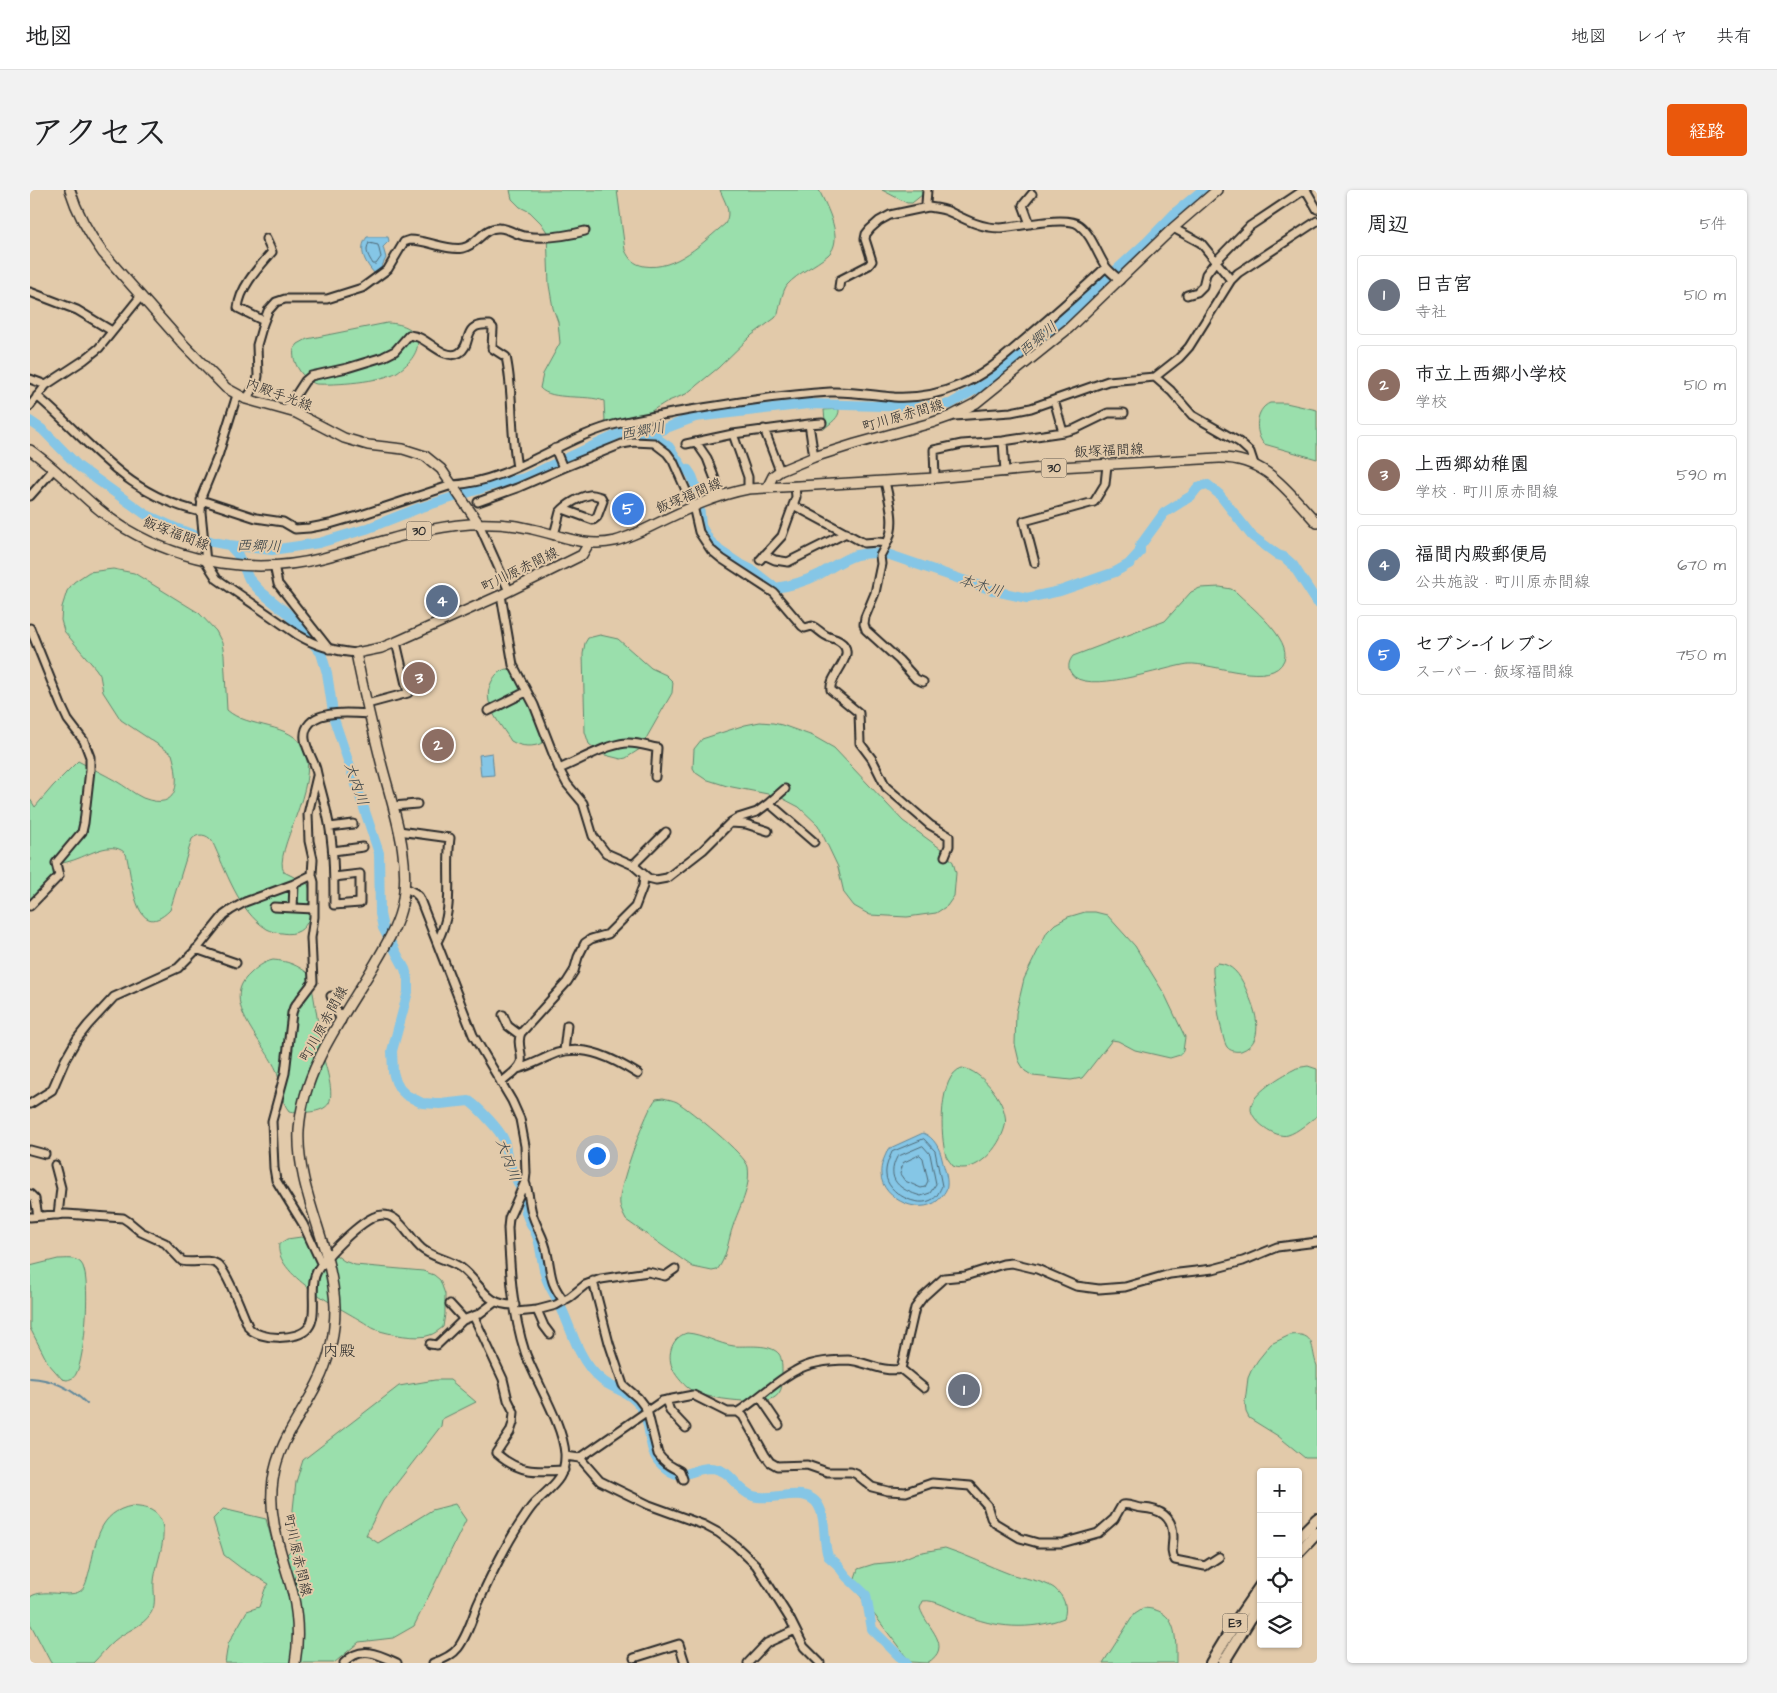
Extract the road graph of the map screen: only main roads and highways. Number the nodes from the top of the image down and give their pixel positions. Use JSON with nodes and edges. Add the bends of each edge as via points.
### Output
{"nodes":[{"id":1,"x":70,"y":190,"type":"edge"},
{"id":2,"x":1217,"y":190,"type":"edge"},
{"id":3,"x":30,"y":450,"type":"edge"},
{"id":4,"x":766,"y":488,"type":"junction"},
{"id":5,"x":1317,"y":523,"type":"edge"},
{"id":6,"x":479,"y":524,"type":"junction"},
{"id":7,"x":589,"y":543,"type":"junction"},
{"id":8,"x":1317,"y":1519,"type":"edge"},
{"id":9,"x":1317,"y":1533,"type":"edge"},
{"id":10,"x":1302,"y":1534,"type":"edge"},
{"id":11,"x":1302,"y":1550,"type":"edge"},
{"id":12,"x":1257,"y":1591,"type":"edge"},
{"id":13,"x":1260,"y":1603,"type":"edge"},
{"id":14,"x":296,"y":1663,"type":"edge"},
{"id":15,"x":1211,"y":1663,"type":"edge"},
{"id":16,"x":1223,"y":1663,"type":"edge"}],
"edges":[{"from":1,"to":6,"type":"main road","name":"内殿手光線","via":[[76,208],[95,241],[189,351],[226,388],[246,399],[286,410],[344,438],[425,456],[441,469]]},
{"from":2,"to":4,"type":"main road","name":"町川原赤間線","via":[[1069,328],[976,403],[931,424],[814,457],[780,471]]},
{"from":3,"to":6,"type":"main road","name":"飯塚福間線","number":"30","via":[[89,502],[127,530],[206,562],[274,565],[322,558],[410,533]]},
{"from":4,"to":5,"type":"main road","name":"飯塚福間線","number":"30","via":[[1228,458],[1254,464],[1272,474]]},
{"from":4,"to":7,"type":"main road","name":"飯塚福間線","number":"30","via":[[721,496],[632,536]]},
{"from":6,"to":7,"type":"main road","name":"飯塚福間線","number":"30","via":[[529,528]]},
{"from":7,"to":14,"type":"main road","name":"町川原赤間線","via":[[582,555],[505,593],[396,642],[356,653],[399,831],[405,864],[404,887],[392,933],[312,1074],[299,1129],[305,1185],[335,1304],[332,1345],[324,1370],[281,1447],[272,1492],[274,1523],[297,1619]]},
{"from":8,"to":10,"type":"highway"},
{"from":9,"to":11,"type":"highway"},
{"from":12,"to":15,"type":"highway","number":"E3"},
{"from":13,"to":16,"type":"highway","number":"E3"}]}
